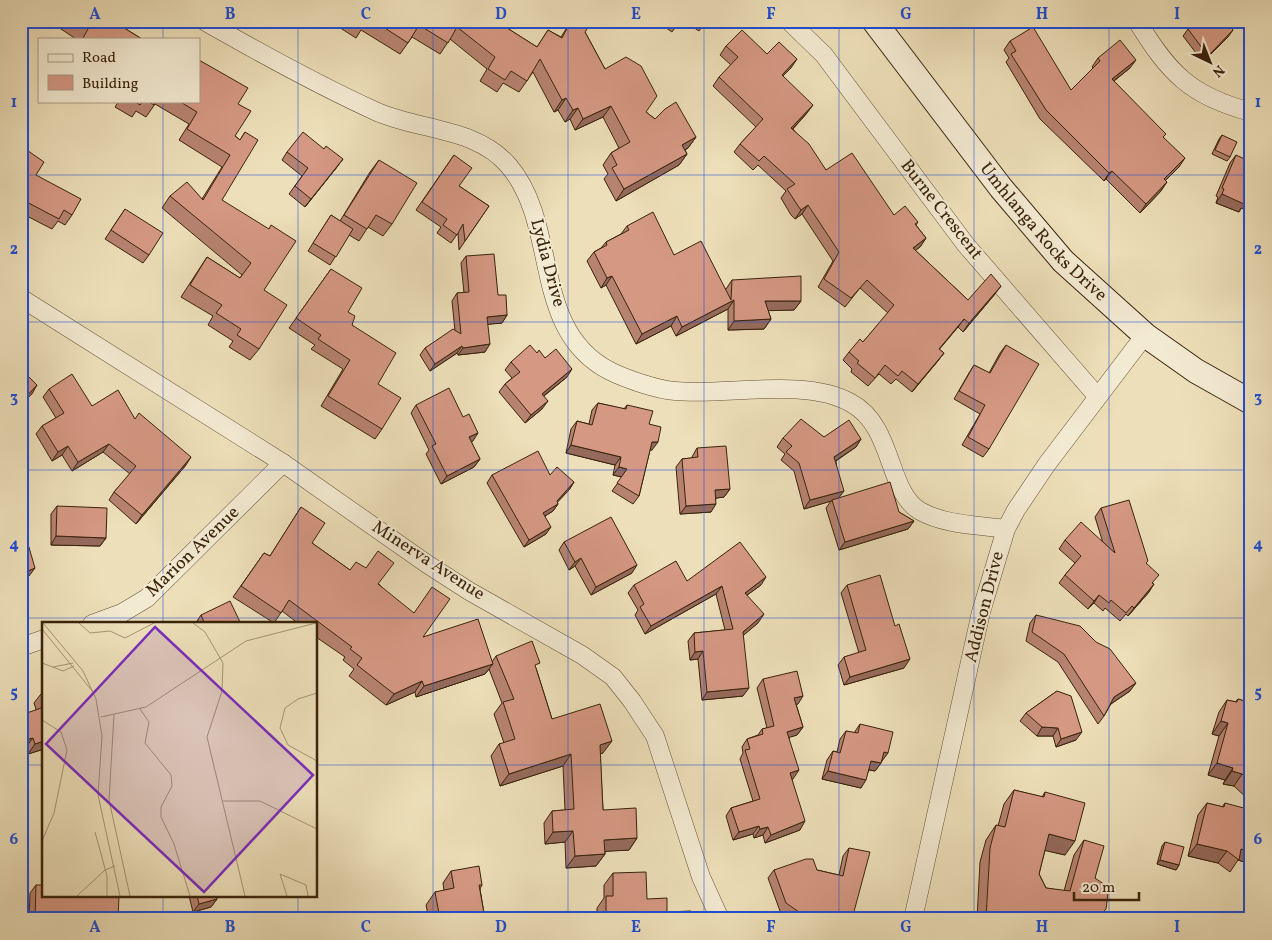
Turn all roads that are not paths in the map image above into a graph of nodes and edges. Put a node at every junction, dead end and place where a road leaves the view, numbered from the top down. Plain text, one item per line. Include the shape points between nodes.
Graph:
1 (204, 21) edge
2 (789, 21) edge
3 (874, 21) edge
4 (1136, 21) edge
5 (1251, 112) edge
6 (21, 298) edge
7 (1145, 335) junction
8 (1097, 396) junction
9 (1251, 402) edge
10 (283, 462) junction
11 (1006, 529) junction
12 (97, 622) edge
13 (42, 641) edge
14 (21, 647) edge
15 (720, 919) edge
16 (913, 919) edge

1 - 11 street, Lydia Drive via 379,113 462,136 489,148 508,165 526,190 552,294 565,325 584,353 610,371 673,391 792,390 830,394 853,403 876,427 899,484 909,502 918,510 932,517
2 - 8 street, Burne Crescent via 824,55 966,245
3 - 7 main road, Umhlanga Rocks Drive via 1034,230 1063,261
4 - 5 street via 1159,57 1183,80 1222,104
6 - 10 street, Minerva Avenue
7 - 8 street, Addison Drive
7 - 9 main road, Umhlanga Rocks Drive via 1196,371
8 - 11 street, Addison Drive
10 - 12 street, Marion Avenue via 147,598 122,613
10 - 15 street, Minerva Avenue via 427,564 582,655 613,677 655,736 701,877
11 - 16 street, Addison Drive via 981,612
13 - 14 street

